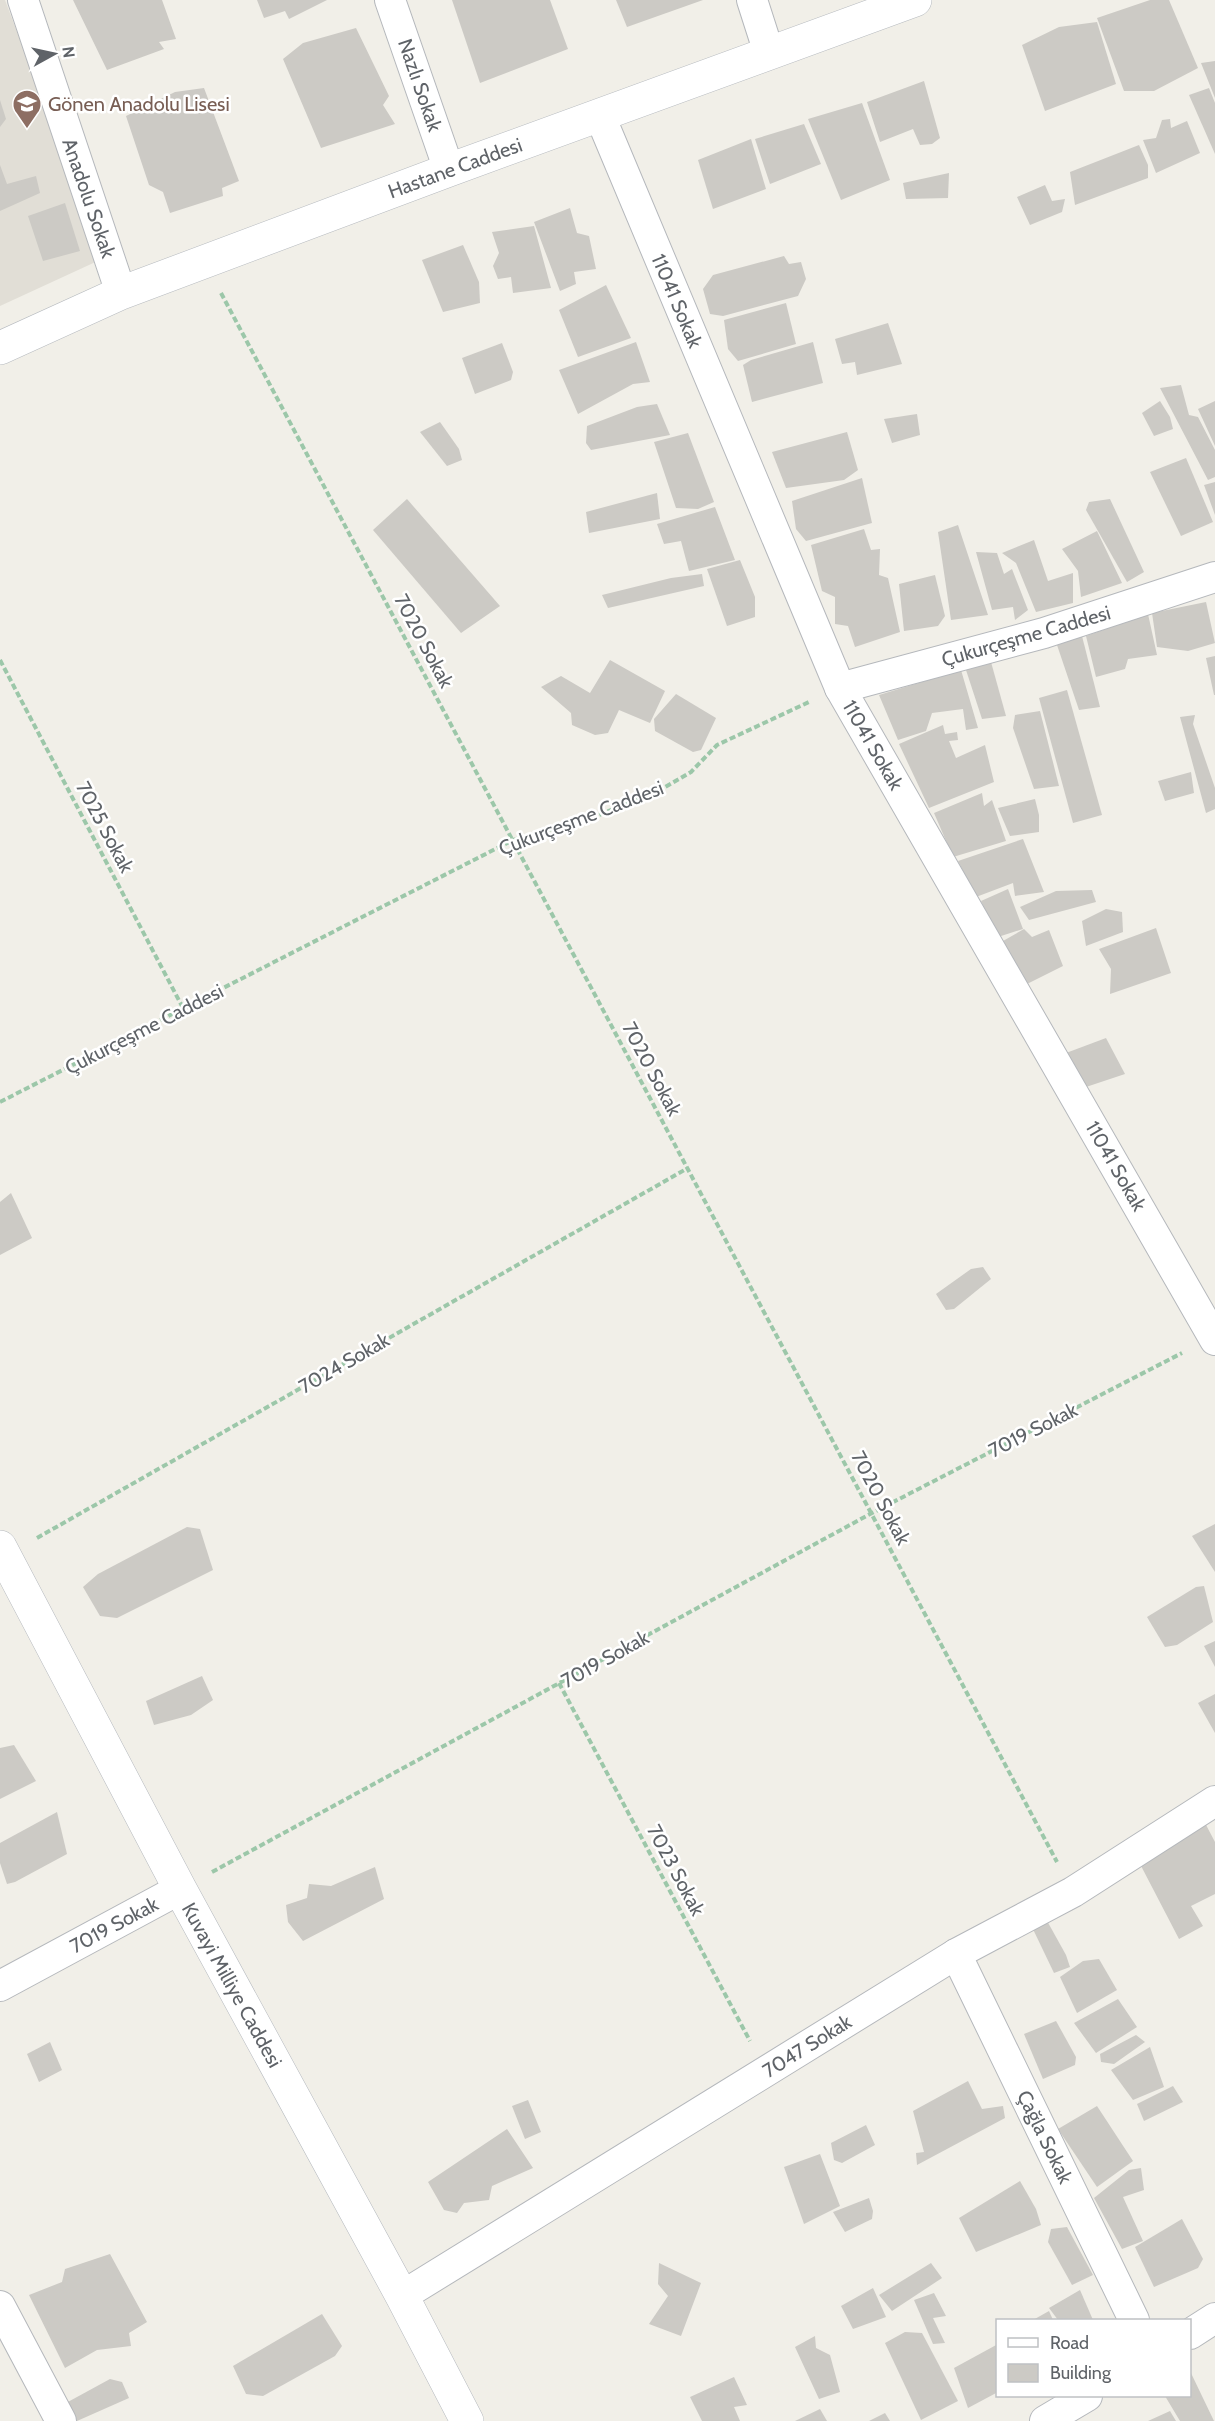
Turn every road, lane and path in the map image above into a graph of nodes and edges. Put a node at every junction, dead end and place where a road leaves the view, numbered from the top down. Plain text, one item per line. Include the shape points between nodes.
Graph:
1 (23, 0) edge
2 (390, 0) edge
3 (752, 0) edge
4 (915, 0) edge
5 (769, 53) junction
6 (600, 116) junction
7 (449, 170) junction
8 (205, 262) junction
9 (121, 293) junction
10 (0, 348) edge
11 (1215, 577) edge
12 (0, 660) edge
13 (840, 688) junction
14 (513, 840) junction
15 (183, 1008) junction
16 (0, 1102) edge
17 (688, 1168) junction
18 (1214, 1339) edge
19 (872, 1514) junction
20 (2, 1554) edge
21 (559, 1683) junction
22 (1215, 1801) edge
23 (180, 1889) junction
24 (1073, 1892) junction
25 (956, 1954) junction
26 (0, 1986) edge
27 (766, 2071) junction
28 (402, 2296) junction
29 (0, 2306) edge
30 (1215, 2318) edge
31 (1134, 2319) edge
32 (1191, 2333) edge
33 (1085, 2397) edge
34 (61, 2421) edge
35 (467, 2421) edge
36 (1045, 2421) edge

1 - 9 street, Anadolu Sokak
2 - 7 street, Nazlı Sokak
3 - 5 street
4 - 5 street, Hastane Caddesi
5 - 6 street, Hastane Caddesi
6 - 7 street, Hastane Caddesi
6 - 13 street, 11041 Sokak
7 - 8 street, Hastane Caddesi
8 - 9 street, Hastane Caddesi
8 - 14 path, 7020 Sokak
9 - 10 street, Hastane Caddesi
11 - 13 street, Çukurçeşme Caddesi via 1044,633
12 - 15 path, 7025 Sokak
13 - 14 path, Çukurçeşme Caddesi via 717,745 690,772 660,790 594,817
13 - 18 street, 11041 Sokak
14 - 15 path, Çukurçeşme Caddesi
14 - 17 path, 7020 Sokak
15 - 16 path, Çukurçeşme Caddesi
17 - 19 path, 7020 Sokak
17 - 20 path, 7024 Sokak
18 - 19 path, 7019 Sokak
19 - 21 path, 7019 Sokak
19 - 24 path, 7020 Sokak
20 - 23 street, Kuvayi Milliye Caddesi
21 - 23 path, 7019 Sokak
21 - 27 path, 7023 Sokak
22 - 24 street, 7047 Sokak
23 - 26 street, 7019 Sokak
23 - 28 street, Kuvayi Milliye Caddesi
24 - 25 street, 7047 Sokak
25 - 27 street, 7047 Sokak
25 - 31 street, Çağla Sokak
27 - 28 street, 7047 Sokak
28 - 35 street, Kuvayi Milliye Caddesi
29 - 34 street
30 - 32 street
33 - 36 street

